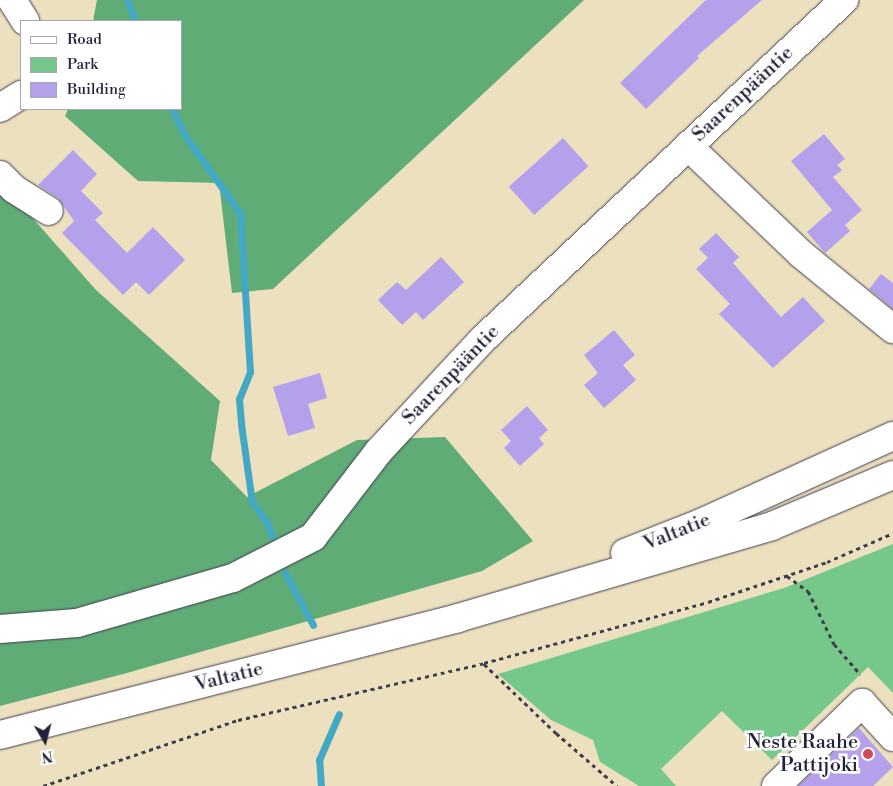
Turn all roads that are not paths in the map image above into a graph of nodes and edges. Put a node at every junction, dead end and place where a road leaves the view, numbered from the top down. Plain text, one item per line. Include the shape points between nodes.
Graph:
1 (12, 0) edge
2 (844, 0) edge
3 (24, 20) edge
4 (20, 96) edge
5 (0, 108) edge
6 (688, 146) junction
7 (0, 175) edge
8 (49, 211) dead end
9 (893, 329) edge
10 (893, 436) edge
11 (893, 475) edge
12 (458, 618) junction
13 (0, 630) edge
14 (0, 735) edge
15 (893, 736) edge
16 (776, 786) edge

1 - 3 main road
2 - 6 main road, Saarenpääntie
4 - 5 main road
6 - 9 main road via 801,254
6 - 13 main road, Saarenpääntie via 444,379 379,451 313,537 223,580 77,623
7 - 8 main road via 14,189
10 - 12 main road, Valtatie via 701,523
11 - 12 main road, Valtatie via 772,526
12 - 14 main road, Valtatie
15 - 16 main road via 862,703

